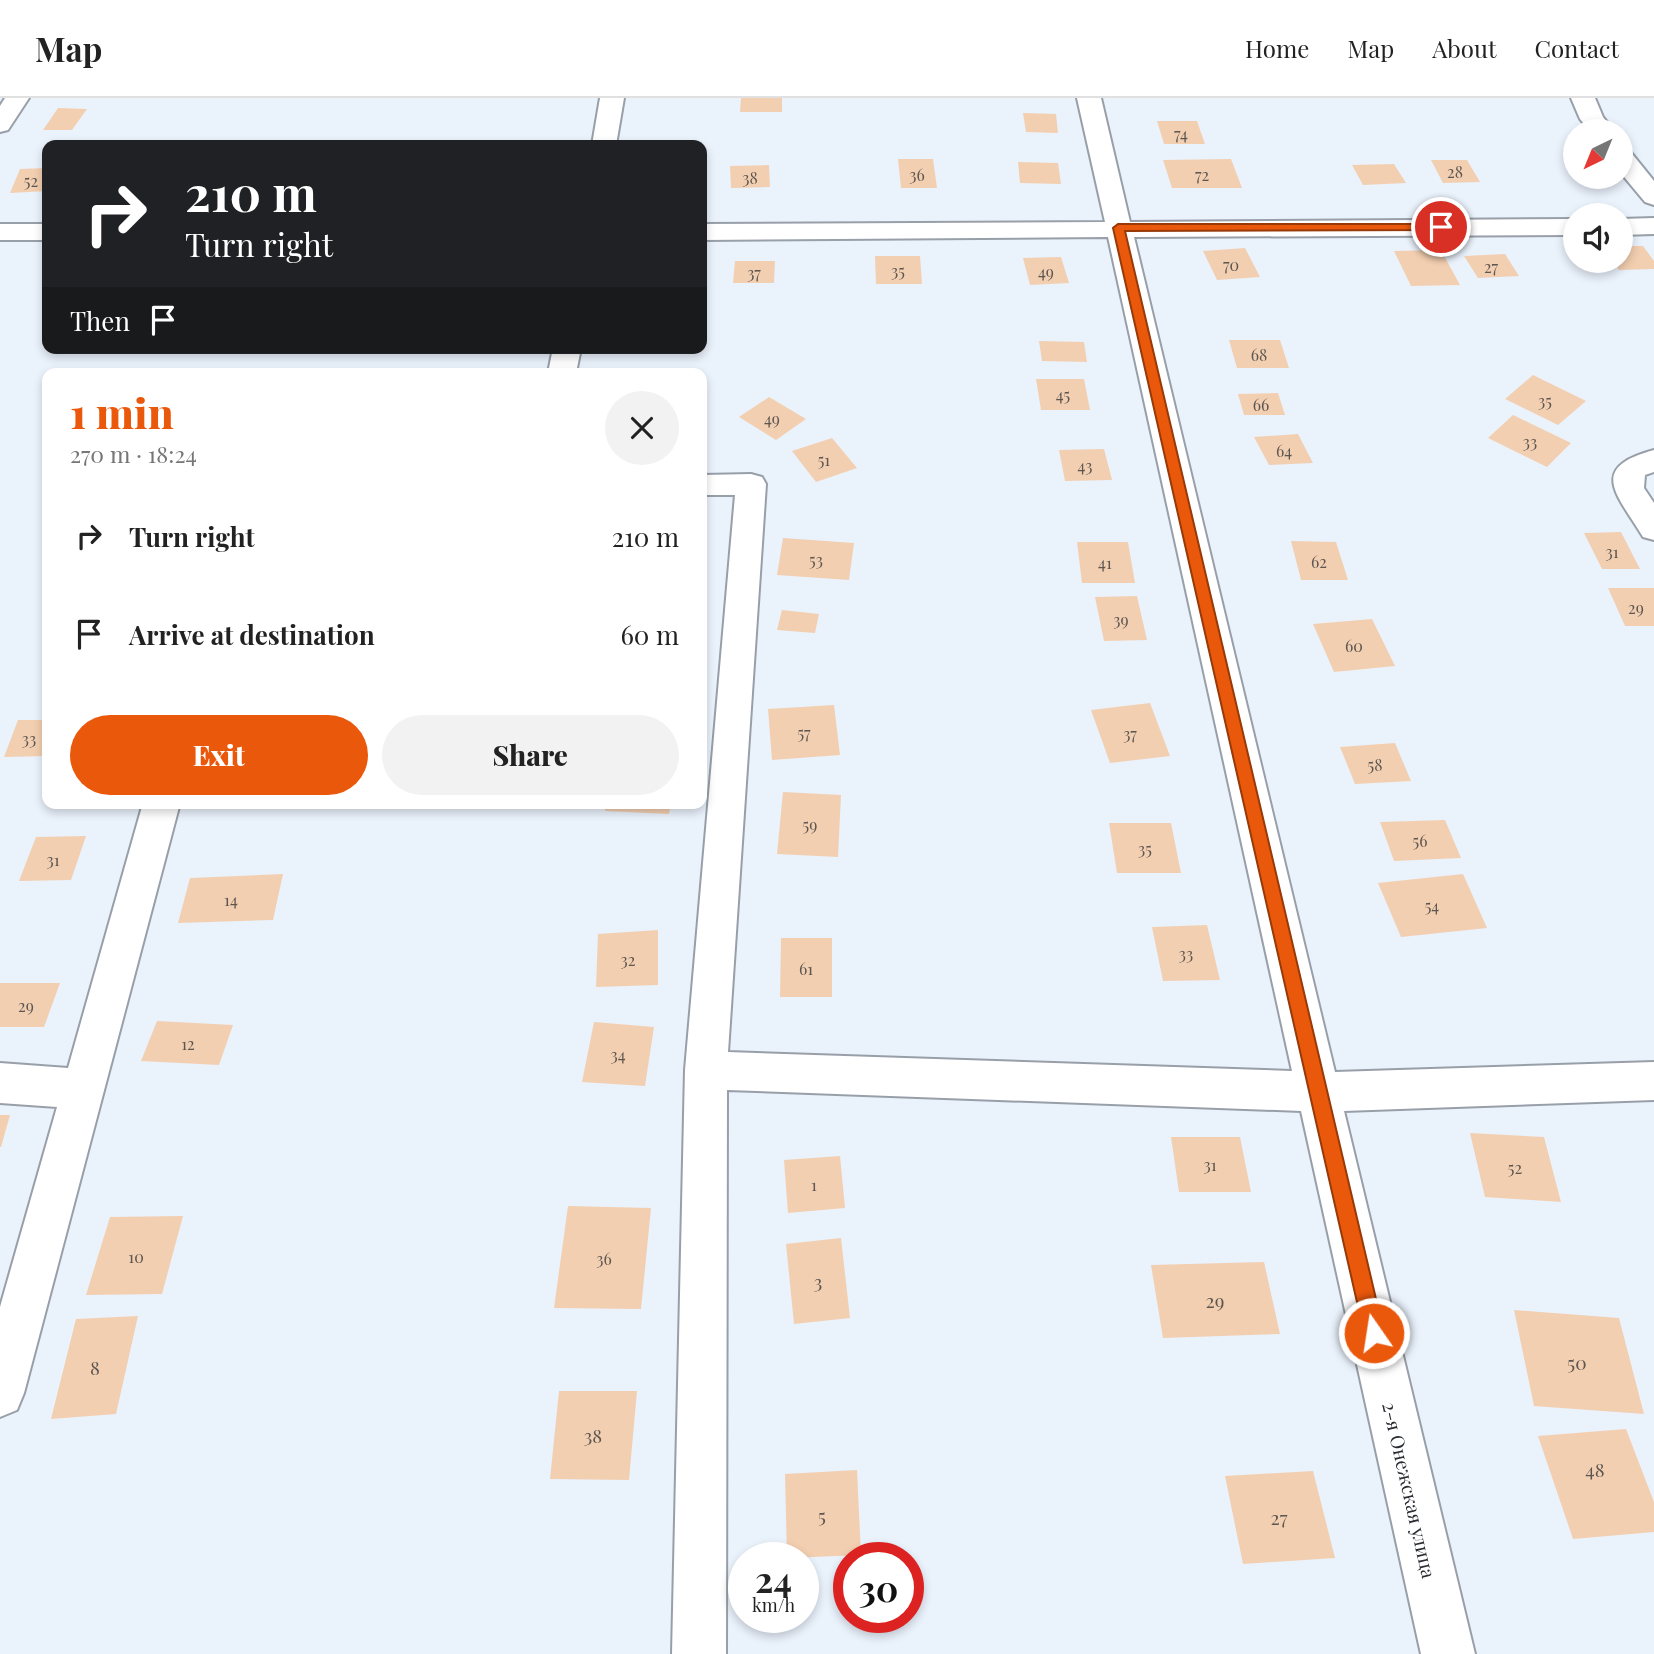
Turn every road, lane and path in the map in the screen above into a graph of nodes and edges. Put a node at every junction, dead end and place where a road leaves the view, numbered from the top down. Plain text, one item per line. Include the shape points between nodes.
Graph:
1 (16, 98) edge
2 (612, 98) edge
3 (1089, 98) edge
4 (1583, 98) edge
5 (1592, 119) edge
6 (0, 125) edge
7 (605, 140) edge
8 (1633, 171) edge
9 (1654, 197) edge
10 (1654, 226) edge
11 (1563, 227) edge
12 (1633, 227) edge
13 (1118, 228) junction
14 (0, 232) edge
15 (42, 232) edge
16 (707, 232) edge
17 (1654, 460) edge
18 (707, 485) edge
19 (1654, 529) edge
20 (160, 809) edge
21 (706, 1070) junction
22 (1654, 1082) edge
23 (0, 1083) edge
24 (82, 1088) junction
25 (1318, 1092) junction
26 (0, 1393) edge
27 (699, 1654) edge
28 (1448, 1654) edge

1 - 6 street
2 - 7 street
3 - 13 street, 2-я Онежская улица
4 - 5 street
8 - 9 street
10 - 12 street
11 - 13 street
13 - 16 street
13 - 25 street, 2-я Онежская улица
14 - 15 street
17 - 19 street via 1630,470 1629,488
18 - 21 street via 751,484
20 - 24 street
21 - 25 street
21 - 27 street
22 - 25 street
23 - 24 street
24 - 26 street
25 - 28 street, 2-я Онежская улица

